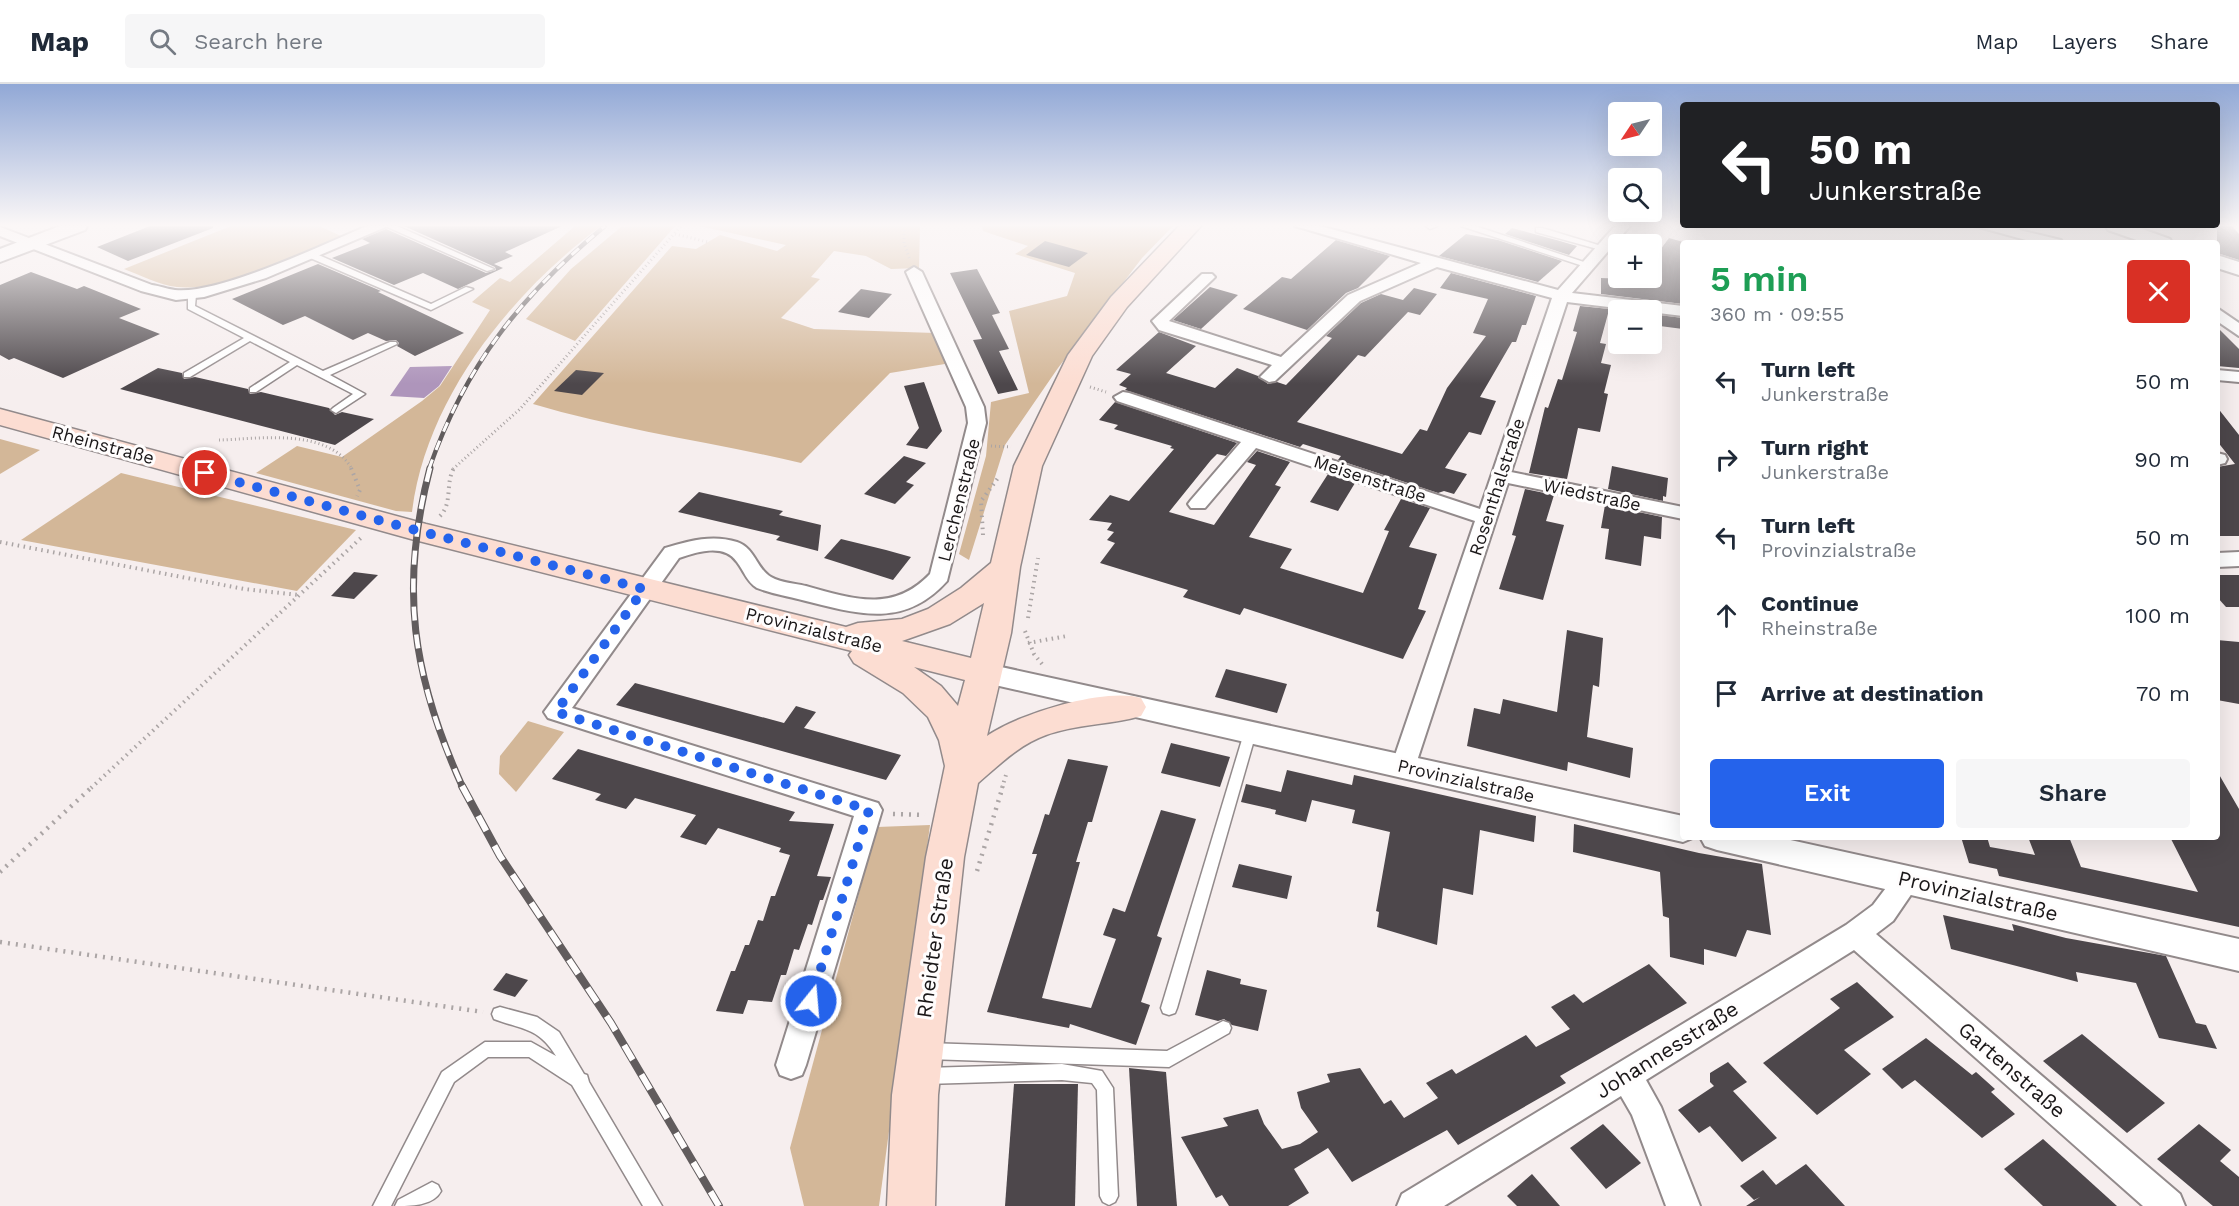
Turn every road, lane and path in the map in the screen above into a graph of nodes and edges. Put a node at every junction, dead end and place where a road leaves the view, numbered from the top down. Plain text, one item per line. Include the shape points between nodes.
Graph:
1 (122, 278) edge
2 (249, 278) edge
3 (364, 278) edge
4 (636, 278) edge
5 (917, 278) edge
6 (1141, 278) edge
7 (1206, 278) edge
8 (1399, 278) edge
9 (1493, 278) edge
10 (1577, 278) edge
11 (469, 289) dead end
12 (192, 295) junction
13 (1561, 296) junction
14 (1680, 311) edge
15 (2220, 315) edge
16 (2239, 331) edge
17 (252, 337) junction
18 (393, 344) dead end
19 (297, 361) junction
20 (1284, 363) junction
21 (187, 375) dead end
22 (323, 375) junction
23 (2220, 375) edge
24 (1269, 377) dead end
25 (2239, 377) edge
26 (1066, 380) junction
27 (253, 390) dead end
28 (1123, 397) joint
29 (336, 410) dead end
30 (0, 417) edge
31 (219, 440) dead end
32 (1253, 440) junction
33 (1500, 476) junction
34 (1198, 504) dead end
35 (348, 512) junction
36 (1680, 512) edge
37 (981, 515) dead end
38 (992, 515) dead end
39 (1487, 518) junction
40 (380, 520) junction
41 (422, 532) junction
42 (0, 542) edge
43 (1038, 558) dead end
44 (2239, 559) edge
45 (2220, 560) edge
46 (1005, 567) junction
47 (644, 589) junction
48 (300, 595) junction
49 (829, 634) junction
50 (1067, 636) dead end
51 (1028, 643) junction
52 (1043, 662) dead end
53 (983, 673) junction
54 (1129, 707) junction
55 (1250, 733) junction
56 (1403, 767) junction
57 (1009, 769) dead end
58 (961, 776) junction
59 (869, 810) junction
60 (930, 815) dead end
61 (1680, 828) edge
62 (1730, 840) edge
63 (0, 872) edge
64 (1908, 880) junction
65 (975, 881) dead end
66 (1856, 934) junction
67 (0, 942) edge
68 (2239, 954) edge
69 (1169, 1008) dead end
70 (500, 1014) joint
71 (1223, 1028) dead end
72 (919, 1063) junction
73 (791, 1065) dead end
74 (1625, 1075) junction
75 (581, 1081) junction
76 (432, 1191) dead end
77 (1109, 1196) dead end
78 (382, 1206) edge
79 (404, 1206) edge
80 (653, 1206) edge
81 (910, 1206) edge
82 (1414, 1206) edge
83 (1683, 1206) edge
84 (2168, 1206) edge

1 - 12 street via 166,293
2 - 12 street
3 - 11 lane via 430,307
4 - 41 path via 520,409 456,465 447,509
5 - 47 street, Lerchenstraße via 975,407 977,423 940,576 933,586 900,606 878,609 850,605 762,581 739,552 712,543 672,553
6 - 26 main road, Rheidter Straße via 1119,302
7 - 20 street via 1160,321 1165,327
8 - 20 street via 1354,298
9 - 13 street
10 - 13 street, Rosenthalstraße
12 - 17 lane via 191,307
13 - 14 street
13 - 33 street, Rosenthalstraße
15 - 16 street
17 - 19 lane
17 - 21 lane
18 - 22 lane
19 - 22 lane
19 - 27 lane
20 - 24 street
22 - 29 lane via 360,394
23 - 25 street
26 - 28 path
26 - 46 main road, Rheidter Straße via 1028,466
28 - 32 street, Meisenstraße
30 - 35 main road, Rheinstraße
31 - 35 path via 303,440 338,452 352,468 360,490
32 - 34 street
32 - 39 street, Meisenstraße
33 - 36 street, Wiedstraße
33 - 39 street, Rosenthalstraße
35 - 40 main road, Rheinstraße
37 - 38 path
39 - 56 street, Rosenthalstraße
40 - 41 main road, Provinzialstraße
40 - 48 path
41 - 47 main road, Provinzialstraße
42 - 48 path via 244,589
43 - 51 path via 1025,633
44 - 45 street
46 - 49 main road via 972,598 938,619 873,634
46 - 53 main road, Rheidter Straße via 995,633
47 - 49 main road, Provinzialstraße
47 - 59 street, Lerchenstraße via 556,712
48 - 63 path
49 - 53 main road, Provinzialstraße
49 - 58 main road via 934,698 958,738
50 - 51 path
51 - 52 path
53 - 54 street, Provinzialstraße
53 - 58 main road, Rheidter Straße
54 - 55 street, Provinzialstraße
54 - 58 main road via 1035,725
55 - 56 street, Provinzialstraße
55 - 69 lane
56 - 61 street, Provinzialstraße
57 - 65 path via 980,854
58 - 72 main road, Rheidter Straße via 945,857
59 - 60 path
59 - 73 street
62 - 64 street, Provinzialstraße
64 - 66 street, Johannesstraße via 1882,913
64 - 68 street, Provinzialstraße
66 - 74 street, Johannesstraße
66 - 84 street, Gartenstraße
67 - 70 path
70 - 75 lane via 531,1022 553,1037
71 - 72 lane via 1169,1059
72 - 77 lane via 1096,1076 1105,1088
72 - 81 main road, Rheidter Straße
74 - 82 street, Johannesstraße
74 - 83 street via 1645,1107
75 - 78 lane via 531,1050 485,1049 448,1077
75 - 80 lane
76 - 79 lane

